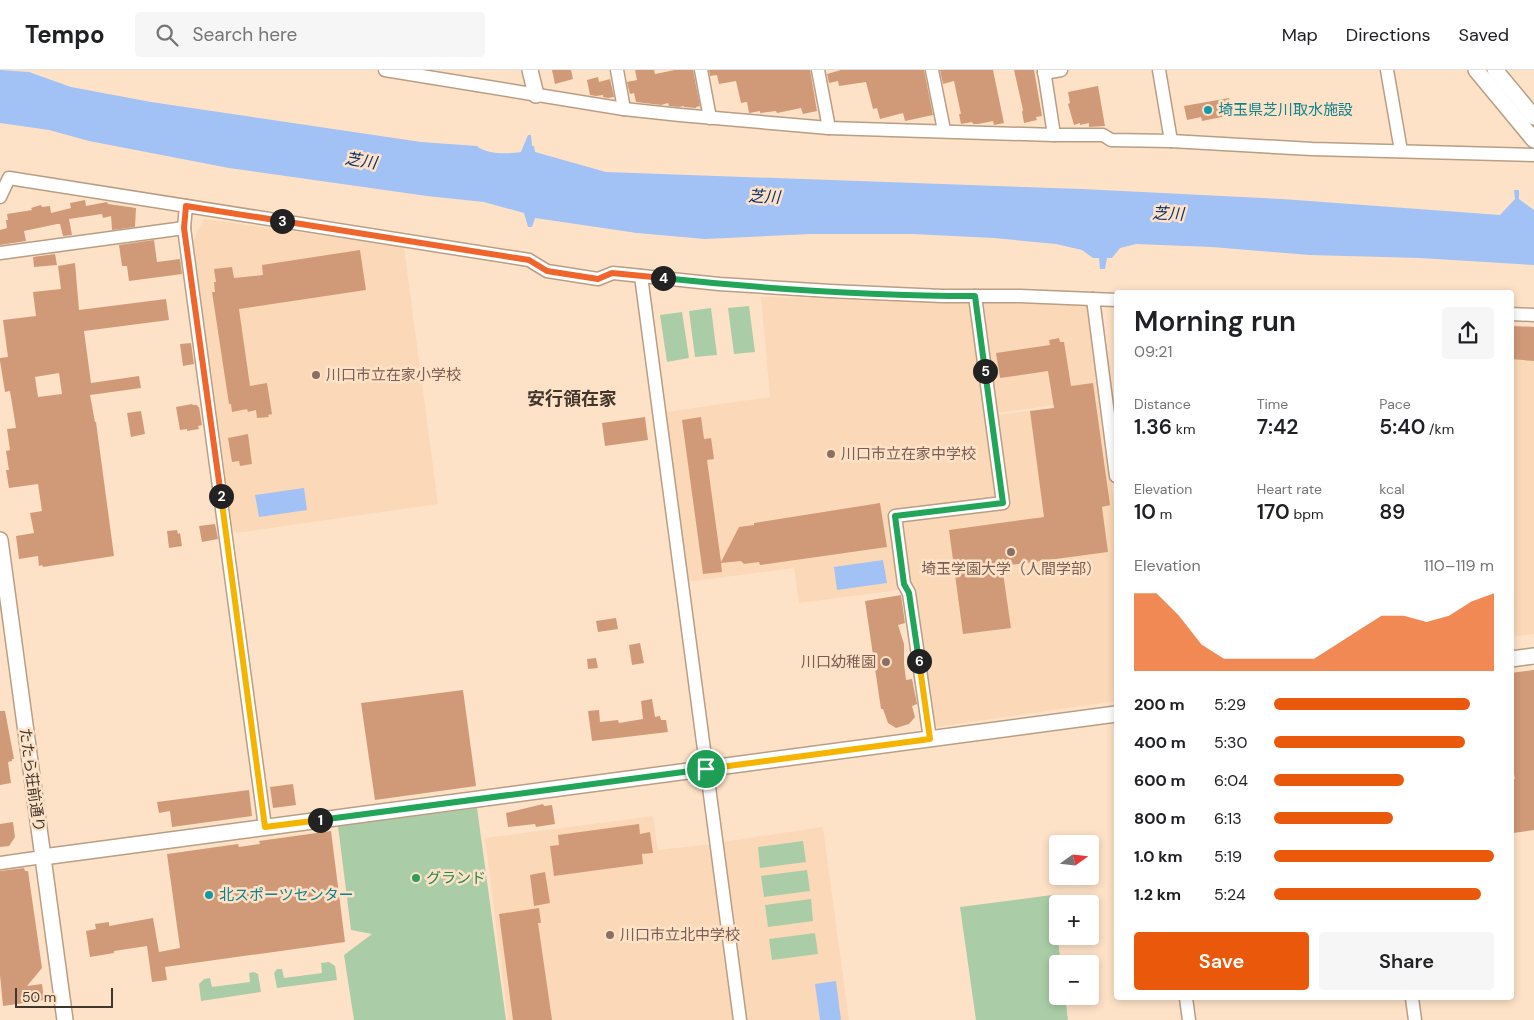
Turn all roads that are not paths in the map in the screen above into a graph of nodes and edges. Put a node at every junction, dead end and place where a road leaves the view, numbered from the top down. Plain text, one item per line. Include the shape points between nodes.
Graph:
1 (385, 70) edge
2 (530, 70) edge
3 (617, 70) edge
4 (702, 70) edge
5 (818, 70) edge
6 (932, 70) edge
7 (1061, 70) edge
8 (1159, 70) edge
9 (1387, 70) edge
10 (1476, 70) edge
11 (1495, 70) edge
12 (1044, 72) edge
13 (425, 74) edge
14 (536, 95) junction
15 (624, 109) junction
16 (1534, 117) edge
17 (710, 118) junction
18 (829, 128) junction
19 (944, 130) junction
20 (1054, 135) junction
21 (1534, 140) edge
22 (1171, 141) junction
23 (1400, 151) junction
24 (1534, 155) edge
25 (0, 197) edge
26 (186, 206) junction
27 (184, 228) junction
28 (0, 253) edge
29 (641, 276) junction
30 (975, 296) junction
31 (1092, 299) junction
32 (1114, 300) edge
33 (1514, 314) edge
34 (1534, 315) edge
35 (1114, 461) edge
36 (0, 540) edge
37 (1534, 656) edge
38 (1514, 659) edge
39 (1114, 714) edge
40 (930, 739) junction
41 (706, 769) junction
42 (265, 827) junction
43 (43, 857) junction
44 (0, 862) edge
45 (1186, 1000) edge
46 (1412, 1000) edge
47 (65, 1020) edge
48 (740, 1020) edge
49 (1189, 1020) edge
50 (1415, 1020) edge

1 - 13 street
2 - 14 street
3 - 15 street
4 - 17 street
5 - 18 street
6 - 19 street
7 - 12 street
8 - 22 street
9 - 23 street
10 - 21 street
11 - 16 street
12 - 20 street
13 - 14 street
14 - 15 street
15 - 17 street
17 - 18 street
18 - 19 street
19 - 20 street
20 - 22 street via 1103,135 1111,140
22 - 23 street
23 - 24 street
25 - 26 street via 9,178
26 - 27 street
26 - 29 street via 529,260 547,271 598,279 612,273
27 - 28 street
27 - 42 street
29 - 30 street via 849,292
29 - 41 street
30 - 31 street
30 - 40 street via 1003,503 895,516
31 - 32 street
31 - 35 street
33 - 34 street
36 - 43 street, たたら荘前通り
37 - 38 street
39 - 40 street
40 - 41 street
41 - 42 street
41 - 48 street
42 - 43 street
43 - 44 street
43 - 47 street, たたら荘前通り
45 - 49 street
46 - 50 street

